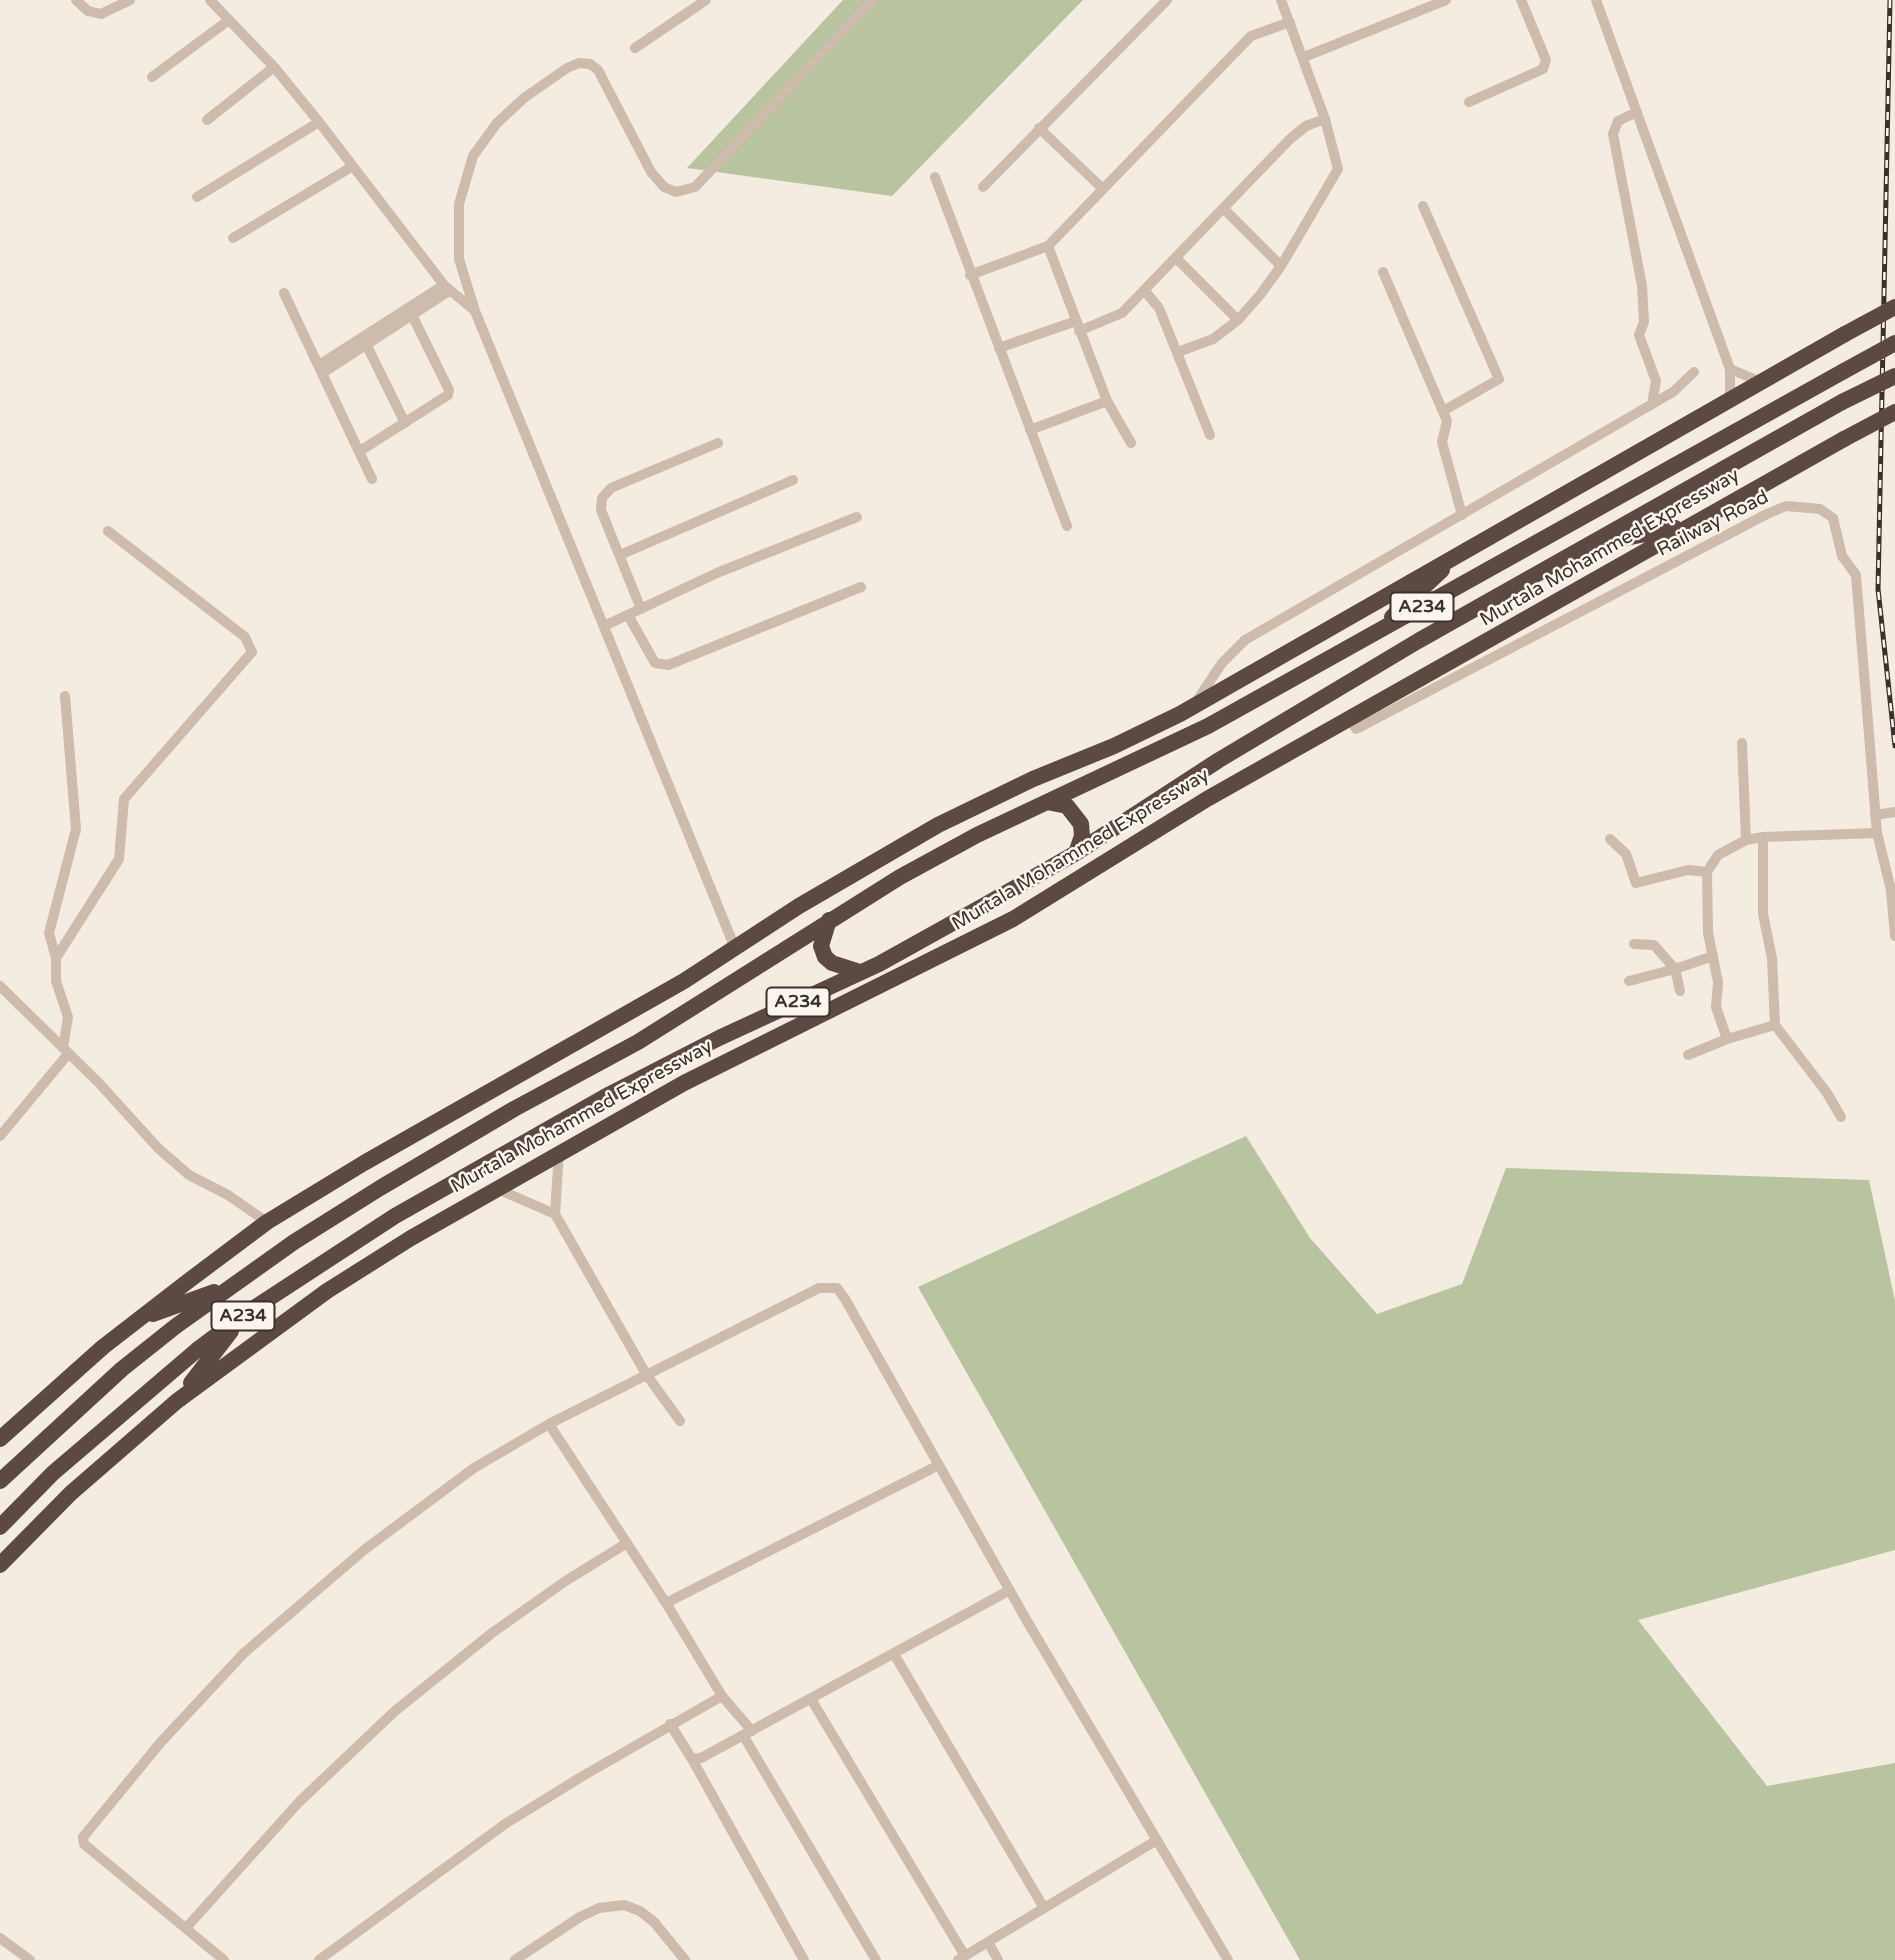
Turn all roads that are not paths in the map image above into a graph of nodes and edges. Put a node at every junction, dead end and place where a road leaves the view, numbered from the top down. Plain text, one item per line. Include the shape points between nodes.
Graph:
1 (76, 0) edge
2 (130, 0) edge
3 (210, 0) edge
4 (706, 0) edge
5 (872, 0) edge
6 (1167, 0) edge
7 (1281, 0) edge
8 (1446, 0) edge
9 (1521, 0) edge
10 (1596, 0) edge
11 (229, 20) junction
12 (1290, 22) junction
13 (635, 48) dead end
14 (1304, 57) junction
15 (274, 67) junction
16 (152, 77) dead end
17 (1469, 102) dead end
18 (1637, 112) junction
19 (1325, 119) junction
20 (207, 120) dead end
21 (319, 122) junction
22 (1040, 128) junction
23 (353, 166) junction
24 (935, 177) dead end
25 (984, 187) dead end
26 (1103, 189) junction
27 (197, 197) dead end
28 (1423, 206) dead end
29 (1224, 209) junction
30 (233, 238) dead end
31 (1048, 246) junction
32 (1176, 258) junction
33 (1282, 266) junction
34 (1383, 272) dead end
35 (971, 275) junction
36 (447, 288) junction
37 (1144, 290) junction
38 (284, 293) dead end
39 (1895, 307) edge
40 (475, 311) junction
41 (412, 314) junction
42 (1238, 320) junction
43 (1078, 326) junction
44 (1895, 343) edge
45 (366, 344) junction
46 (999, 348) junction
47 (1178, 352) junction
48 (322, 368) junction
49 (1730, 369) junction
50 (1694, 372) dead end
51 (1895, 376) edge
52 (1761, 382) junction
53 (1730, 400) junction
54 (1107, 401) junction
55 (1652, 404) junction
56 (1443, 411) junction
57 (1895, 412) edge
58 (405, 423) junction
59 (1030, 430) junction
60 (1210, 435) dead end
61 (718, 443) dead end
62 (1131, 443) dead end
63 (360, 451) junction
64 (372, 479) dead end
65 (793, 480) dead end
66 (1462, 515) junction
67 (857, 517) dead end
68 (1692, 524) junction
69 (1067, 526) dead end
70 (108, 531) dead end
71 (1585, 546) junction
72 (1459, 554) junction
73 (620, 555) junction
74 (861, 587) dead end
75 (641, 609) junction
76 (628, 615) junction
77 (604, 626) junction
78 (1375, 634) junction
79 (65, 696) dead end
80 (1193, 706) junction
81 (1350, 719) junction
82 (1742, 743) dead end
83 (1170, 745) junction
84 (1047, 802) junction
85 (1895, 812) edge
86 (1875, 814) junction
87 (1877, 833) junction
88 (1763, 837) junction
89 (1610, 839) dead end
90 (1746, 840) junction
91 (1076, 853) junction
92 (1707, 872) junction
93 (829, 920) junction
94 (1895, 936) edge
95 (1634, 944) dead end
96 (735, 948) junction
97 (1713, 956) junction
98 (56, 958) junction
99 (1675, 970) junction
100 (860, 972) junction
101 (1629, 981) dead end
102 (0, 986) edge
103 (1680, 990) dead end
104 (1775, 1025) junction
105 (1727, 1039) junction
106 (65, 1051) junction
107 (1688, 1055) dead end
108 (1841, 1117) dead end
109 (0, 1136) edge
110 (559, 1153) junction
111 (495, 1188) junction
112 (555, 1214) junction
113 (267, 1222) junction
114 (229, 1286) junction
115 (245, 1314) junction
116 (138, 1320) junction
117 (646, 1374) junction
118 (177, 1401) junction
119 (680, 1422) dead end
120 (549, 1424) junction
121 (0, 1439) edge
122 (939, 1465) junction
123 (0, 1481) edge
124 (0, 1527) edge
125 (628, 1543) junction
126 (0, 1565) edge
127 (1010, 1590) junction
128 (666, 1603) junction
129 (894, 1654) junction
130 (722, 1696) junction
131 (811, 1699) junction
132 (670, 1724) junction
133 (747, 1733) junction
134 (692, 1759) junction
135 (1157, 1840) junction
136 (1044, 1908) junction
137 (186, 1928) junction
138 (0, 1938) edge
139 (988, 1942) junction
140 (961, 1958) edge
141 (1225, 1959) edge
142 (30, 1960) edge
143 (224, 1960) edge
144 (319, 1960) edge
145 (514, 1960) edge
146 (685, 1960) edge
147 (804, 1960) edge
148 (876, 1960) edge
149 (998, 1960) edge

1 - 2 street via 88,11 101,14
3 - 11 street
4 - 13 street
5 - 40 street via 695,187 676,192 650,172 598,70 590,64 566,68 524,98 497,123 473,156 459,204 459,259
6 - 22 street
7 - 12 street
8 - 14 street
9 - 17 street via 1546,60 1544,69
10 - 18 street
11 - 15 street
11 - 16 street
12 - 14 street
12 - 26 street via 1251,36
14 - 19 street
15 - 20 street
15 - 21 street
18 - 49 street
18 - 55 street via 1618,121 1613,134 1642,286 1644,322 1639,335 1656,381
19 - 29 street via 1290,139
19 - 33 street via 1338,169
21 - 23 street
21 - 27 street
22 - 25 street
22 - 26 street
23 - 30 street
23 - 36 street
24 - 35 street
26 - 31 street
28 - 56 street via 1499,379
29 - 32 street
29 - 33 street
31 - 35 street
31 - 43 street
32 - 37 street
32 - 42 street
33 - 42 street
34 - 56 street
35 - 46 street
36 - 40 street
36 - 41 street
36 - 48 street
37 - 43 street via 1114,319
37 - 47 street via 1159,308
38 - 48 street
39 - 52 highway, bridge
40 - 77 street
41 - 45 street
41 - 58 street via 449,390 444,400
42 - 47 street via 1213,339
43 - 46 street
43 - 54 street
44 - 78 highway, Murtala Mohammed Expressway / A234, bridge
45 - 48 street
45 - 58 street
46 - 59 street
47 - 60 street
48 - 63 street
49 - 52 street
49 - 53 street
50 - 55 street
51 - 71 highway, Murtala Mohammed Expressway / A234, bridge
52 - 53 highway
53 - 72 highway
54 - 59 street
54 - 62 street
55 - 66 street
56 - 66 street via 1447,421 1442,442
57 - 68 highway, Murtala Mohammed Expressway, bridge
58 - 63 street
59 - 69 street
61 - 73 street via 611,488 602,498 601,510
63 - 64 street
65 - 73 street
66 - 80 street via 1245,640 1222,663
67 - 75 street
68 - 71 highway
68 - 81 highway, Murtala Mohammed Expressway
70 - 98 street via 246,637 252,653 124,799 119,859
71 - 91 highway, Murtala Mohammed Expressway / A234 via 1219,760
72 - 78 highway
72 - 80 highway
73 - 75 street
74 - 76 street via 668,665 655,663
75 - 76 street
76 - 77 street
77 - 96 street
78 - 83 highway, Murtala Mohammed Expressway / A234
79 - 98 street via 76,829 49,933
80 - 83 highway
80 - 96 highway via 1114,747 1033,779 938,825
81 - 86 street, Railway Road via 1356,729 1767,514 1786,506 1807,506 1833,518 1842,556 1856,576
81 - 110 highway, Murtala Mohammed Expressway via 1207,799 1005,923 753,1047
82 - 90 street
83 - 84 highway, Murtala Mohammed Expressway / A234
84 - 91 highway via 1067,807 1081,824
84 - 93 highway, Murtala Mohammed Expressway / A234 via 977,835
85 - 86 street
86 - 87 street, Railway Road
87 - 88 street
87 - 94 street, Railway Road via 1891,890
88 - 90 street
88 - 104 street via 1763,914 1772,958
89 - 92 street via 1626,854 1636,883 1688,870
90 - 92 street via 1718,855
91 - 100 highway, Murtala Mohammed Expressway / A234
92 - 97 street
93 - 100 highway via 821,946 825,957
93 - 114 highway, Murtala Mohammed Expressway / A234 via 638,1042 380,1188
95 - 99 street via 1654,945
96 - 113 highway
97 - 99 street
97 - 105 street via 1716,1007
98 - 106 street via 56,981 68,1017
99 - 101 street
99 - 103 street
100 - 115 highway, Murtala Mohammed Expressway / A234 via 719,1038 568,1117 395,1216
102 - 106 street
104 - 105 street
104 - 108 street
105 - 107 street
106 - 109 street
106 - 113 street via 158,1149 189,1175
110 - 111 highway, Murtala Mohammed Expressway
110 - 112 street
111 - 112 street
111 - 118 highway, Murtala Mohammed Expressway via 327,1291
112 - 117 street
113 - 116 highway
114 - 116 highway
114 - 123 highway, Murtala Mohammed Expressway / A234 via 122,1369
115 - 118 highway
115 - 124 highway, Murtala Mohammed Expressway / A234 via 142,1394
116 - 121 highway
117 - 119 street
117 - 120 street
117 - 122 street via 819,1288 837,1287
118 - 126 highway, Murtala Mohammed Expressway via 71,1493
120 - 125 street
120 - 137 street via 474,1468 374,1542 244,1653 161,1742 83,1837 84,1844
122 - 127 street
122 - 128 street
125 - 128 street
125 - 137 street via 492,1633 395,1711 299,1802
127 - 129 street
127 - 135 street
128 - 130 street
129 - 131 street
129 - 136 street
130 - 132 street
130 - 133 street
131 - 133 street
131 - 140 street
132 - 134 street
132 - 144 street via 505,1824
133 - 134 street
133 - 148 street
134 - 147 street
135 - 136 street
135 - 141 street
136 - 139 street
137 - 143 street
138 - 142 street
139 - 140 street
139 - 149 street
145 - 146 street via 580,1917 624,1905 654,1922

